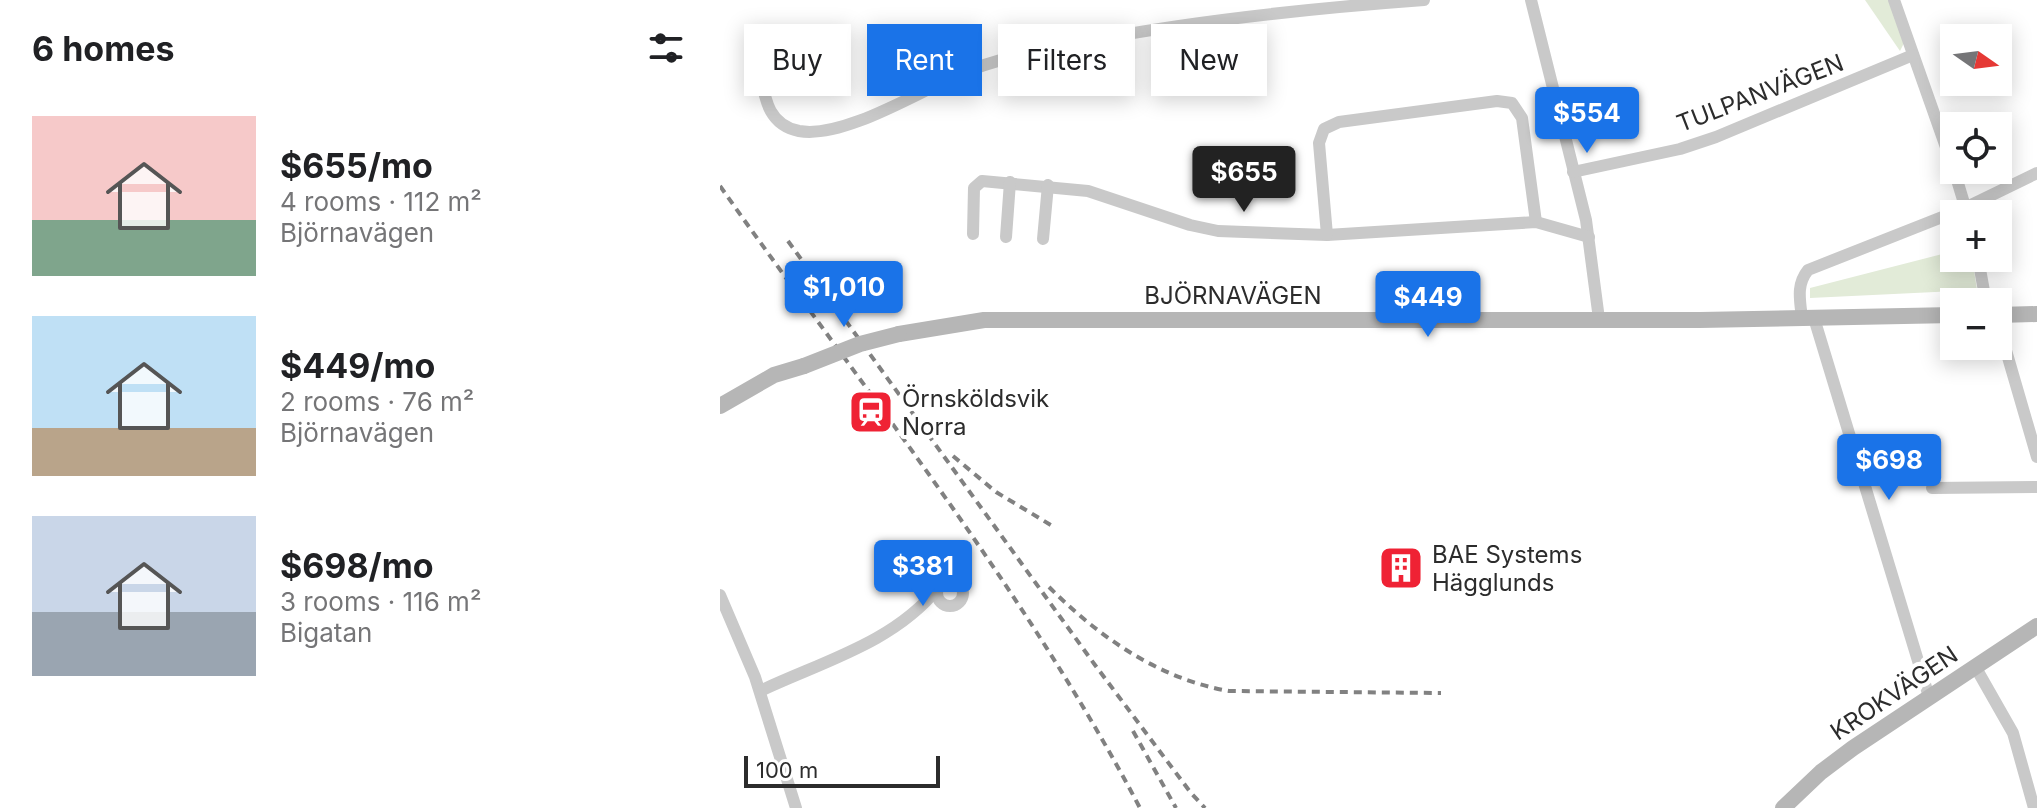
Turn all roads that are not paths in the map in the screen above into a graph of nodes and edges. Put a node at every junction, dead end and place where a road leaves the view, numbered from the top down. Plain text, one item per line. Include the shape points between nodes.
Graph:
1 (1424, 0) edge
2 (1531, 0) edge
3 (1894, 0) edge
4 (1913, 55) junction
5 (764, 96) edge
6 (1940, 131) edge
7 (1573, 172) junction
8 (2037, 173) edge
9 (1010, 182) junction
10 (1048, 185) junction
11 (1987, 200) edge
12 (1940, 221) edge
13 (1536, 222) junction
14 (973, 234) dead end
15 (1327, 235) junction
16 (1006, 237) dead end
17 (1589, 237) junction
18 (1043, 239) dead end
19 (2037, 314) edge
20 (1940, 315) edge
21 (2012, 315) edge
22 (1808, 318) junction
23 (1599, 319) junction
24 (2009, 360) edge
25 (720, 406) edge
26 (2037, 457) edge
27 (2037, 487) edge
28 (1932, 488) dead end
29 (720, 595) edge
30 (935, 596) dead end
31 (2037, 626) edge
32 (1976, 668) junction
33 (760, 691) junction
34 (1929, 697) junction
35 (796, 808) edge
36 (1783, 808) edge
37 (2034, 808) edge

1 - 5 street via 1215,19 1062,46 960,74 887,109 814,132 790,128 774,116
2 - 7 street
3 - 4 street
4 - 6 street
4 - 7 street, TULPANVÄGEN via 1716,137
7 - 17 street
8 - 11 street
9 - 10 street
9 - 14 street via 982,181 974,188
9 - 16 street
10 - 15 street via 1095,192 1204,229
10 - 18 street
12 - 22 street via 1808,270 1799,291
13 - 15 street
13 - 15 street via 1522,118 1512,103 1497,101 1339,122 1324,129 1319,143
13 - 17 street
17 - 23 street
19 - 21 main road
20 - 22 main road, BJÖRNAVÄGEN
22 - 23 main road, BJÖRNAVÄGEN
22 - 34 street
23 - 25 main road, BJÖRNAVÄGEN, bridge via 984,320 860,344 774,375
24 - 26 street
27 - 28 street
29 - 33 street
30 - 33 street via 863,646
31 - 32 main road, KROKVÄGEN
32 - 34 main road, KROKVÄGEN
32 - 37 street via 2013,733
33 - 35 street
34 - 36 main road, KROKVÄGEN via 1821,772

